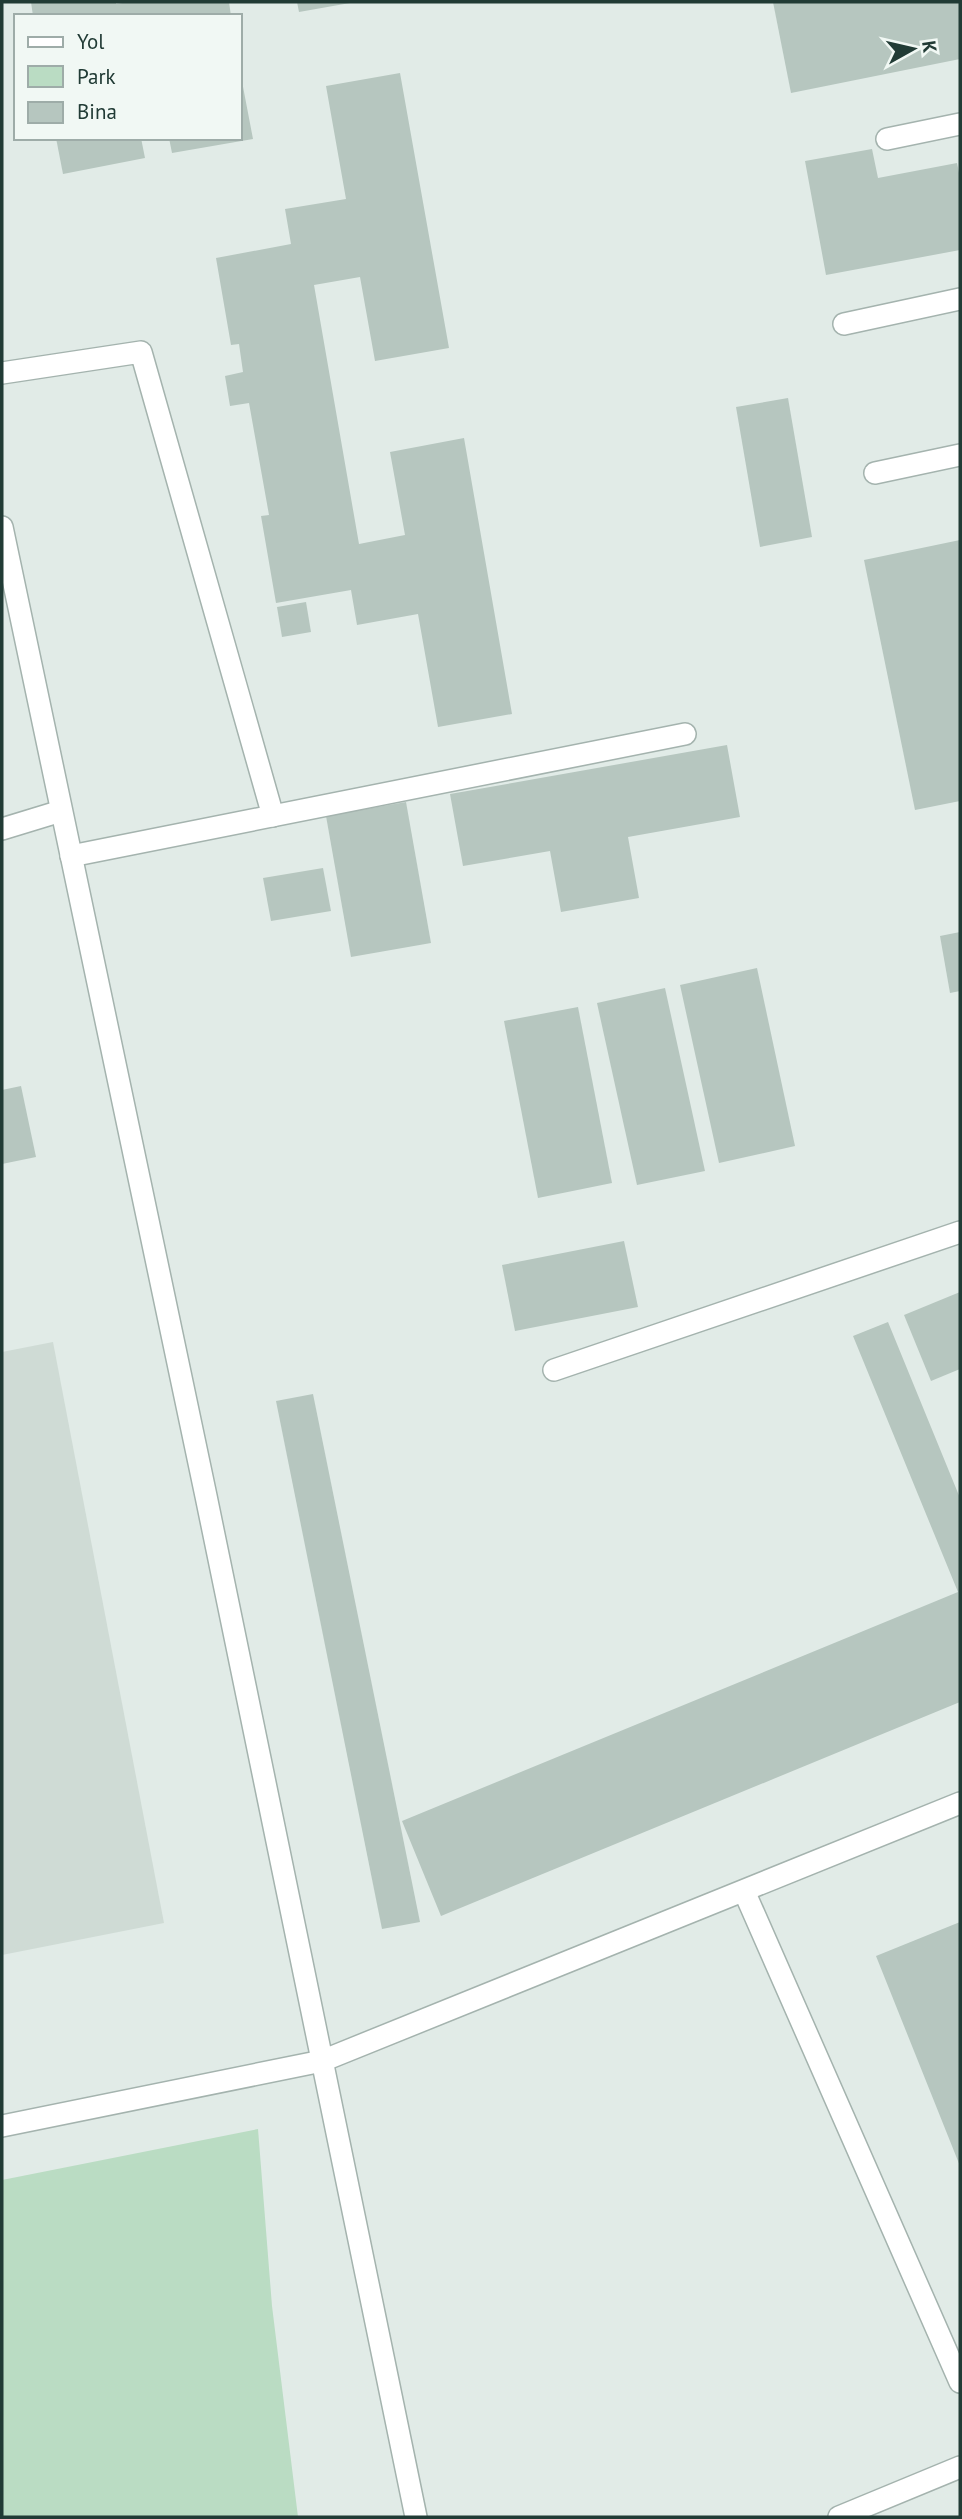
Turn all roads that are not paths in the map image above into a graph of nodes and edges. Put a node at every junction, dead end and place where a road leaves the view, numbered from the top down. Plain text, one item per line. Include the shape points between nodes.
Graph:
1 (960, 124) edge
2 (887, 139) dead end
3 (960, 299) edge
4 (844, 324) dead end
5 (2, 373) edge
6 (960, 456) edge
7 (875, 473) dead end
8 (2, 527) edge
9 (685, 734) dead end
10 (61, 811) junction
11 (273, 816) junction
12 (2, 829) edge
13 (71, 856) junction
14 (960, 1232) edge
15 (554, 1370) dead end
16 (960, 1803) edge
17 (744, 1891) junction
18 (322, 2061) junction
19 (2, 2126) edge
20 (960, 2382) edge
21 (960, 2467) edge
22 (844, 2516) edge
23 (416, 2517) edge

1 - 2 street
3 - 4 street
5 - 11 street via 141,352
6 - 7 street
8 - 10 street
9 - 11 street
10 - 12 street
10 - 13 street
11 - 13 street
13 - 18 street
14 - 15 street
16 - 17 street
17 - 18 street
17 - 20 street
18 - 19 street
18 - 23 street
21 - 22 street

